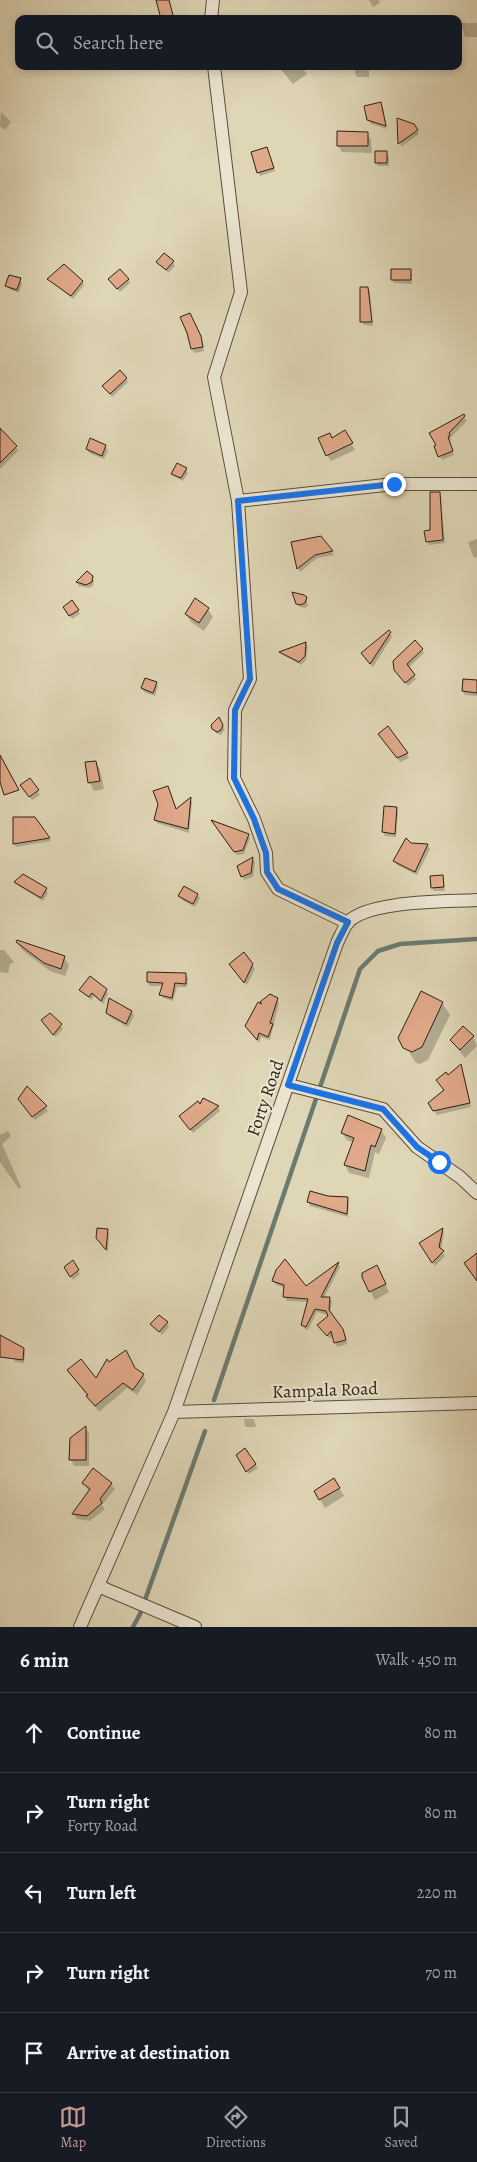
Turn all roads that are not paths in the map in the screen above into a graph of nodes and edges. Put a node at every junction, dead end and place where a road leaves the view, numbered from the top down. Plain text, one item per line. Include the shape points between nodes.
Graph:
1 (213, 0) edge
2 (211, 15) edge
3 (214, 70) edge
4 (477, 484) edge
5 (238, 501) junction
6 (477, 900) edge
7 (348, 922) junction
8 (288, 1085) junction
9 (477, 1193) edge
10 (477, 1403) edge
11 (174, 1412) junction
12 (98, 1586) junction
13 (80, 1627) edge
14 (195, 1627) edge

1 - 2 street
3 - 5 street via 241,292 214,377
4 - 5 street via 394,484
5 - 7 street via 250,679 235,710 234,778 266,853 267,872 278,889
6 - 7 street via 380,907
7 - 8 street, Forty Road via 337,943
8 - 9 street via 383,1109 417,1147 460,1176
8 - 11 street, Forty Road
10 - 11 street, Kampala Road
11 - 12 street, Forty Road
12 - 13 street, Forty Road
12 - 14 street

